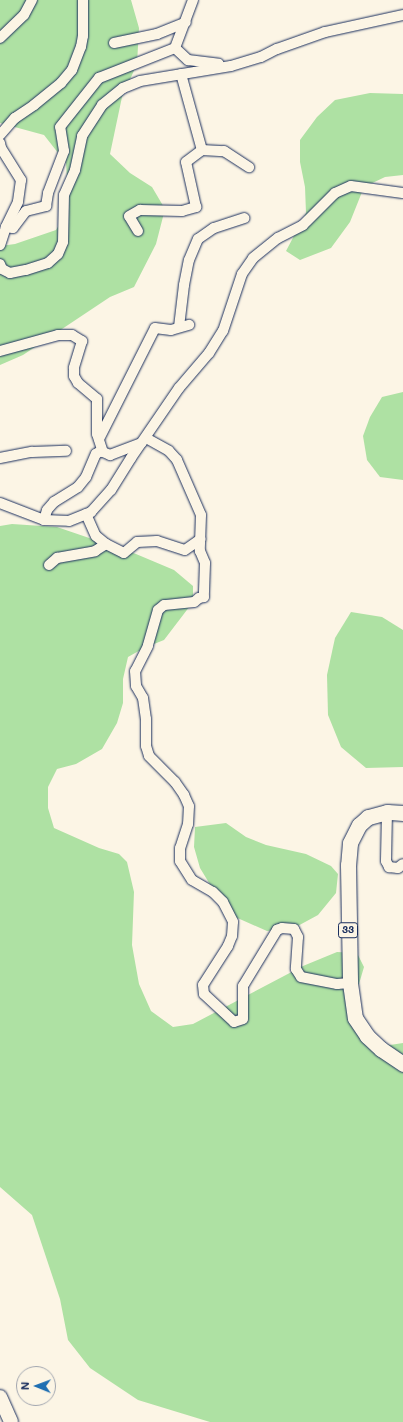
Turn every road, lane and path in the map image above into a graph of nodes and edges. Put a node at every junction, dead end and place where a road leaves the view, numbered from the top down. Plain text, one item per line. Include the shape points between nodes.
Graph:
1 (32, 0) edge
2 (82, 0) edge
3 (193, 0) edge
4 (403, 14) edge
5 (186, 22) junction
6 (0, 38) edge
7 (114, 43) dead end
8 (175, 48) junction
9 (231, 66) junction
10 (181, 74) junction
11 (0, 135) edge
12 (0, 142) edge
13 (202, 150) junction
14 (249, 167) dead end
15 (403, 193) edge
16 (244, 218) dead end
17 (6, 227) junction
18 (138, 231) dead end
19 (0, 245) edge
20 (0, 264) edge
21 (0, 351) edge
22 (99, 439) junction
23 (144, 440) junction
24 (102, 450) junction
25 (66, 451) dead end
26 (0, 458) edge
27 (0, 503) edge
28 (86, 514) junction
29 (44, 520) junction
30 (201, 539) junction
31 (106, 544) junction
32 (49, 564) dead end
33 (387, 812) junction
34 (403, 813) edge
35 (403, 864) edge
36 (350, 983) junction
37 (403, 1064) edge
38 (0, 1397) edge
39 (11, 1422) edge

1 - 6 street via 24,15
2 - 11 street via 83,36 72,70 51,92 15,118
3 - 5 street
4 - 9 street via 325,32
5 - 7 street via 157,34
5 - 8 street
8 - 9 street via 188,60
8 - 17 street via 99,78 60,128 64,151 48,193 46,206 26,211 13,228
9 - 10 street
10 - 13 street
10 - 20 street via 140,81 122,88 102,104 82,136 75,170 64,195 63,242 58,254 48,262 10,273 2,269
12 - 17 street via 1,148 21,180 18,202
13 - 14 street via 224,151
13 - 18 street via 186,162 196,207 182,211 140,210 129,216
15 - 23 street via 351,186 335,193 303,225 278,238 253,258 236,288 223,331 209,353 179,388
16 - 22 street via 214,228 198,239 189,260 184,285 184,326 172,330 155,328
17 - 19 street
21 - 22 street via 58,335 72,335 82,341 74,376 78,383 97,399
22 - 24 street
23 - 24 street via 110,455
23 - 28 street via 104,500
23 - 30 street via 169,451 177,460 201,515
24 - 29 street via 96,454 86,477 78,487 54,502 47,510
25 - 26 street via 32,452
27 - 29 street
28 - 29 street via 69,521
28 - 31 street via 96,536
30 - 31 street via 186,550 157,541 137,542 124,553
30 - 36 street via 200,551 205,563 204,597 194,602 164,605 158,610 148,646 135,671 136,686 143,698 149,756 175,782 189,806 188,824 180,848 180,861 192,880 213,892 224,902 233,922 228,946 203,985 204,994 234,1022 243,1019 243,986 277,930 282,928 294,929 298,937 296,969 302,977 338,984
31 - 32 street via 95,551 57,558
33 - 34 main road, 33
33 - 35 street via 386,861 389,867 398,868
33 - 36 main road, 33 via 368,817 359,825 350,843
36 - 37 main road, 33 via 355,1018 367,1036
38 - 39 street

